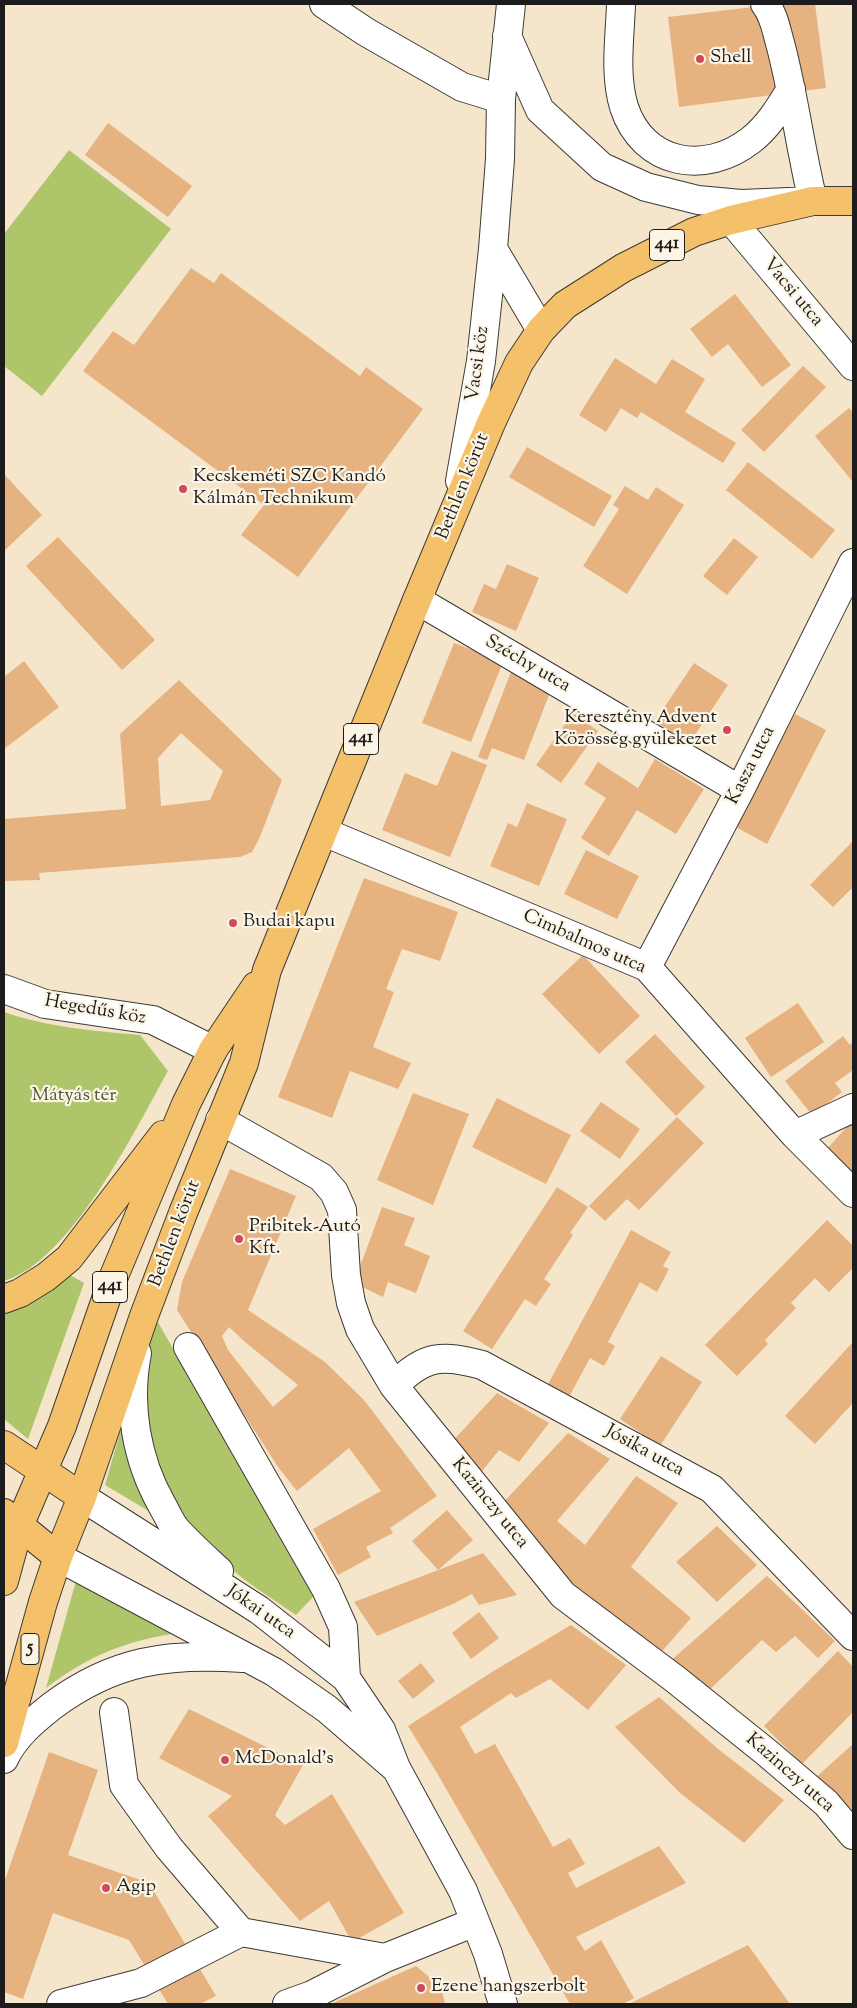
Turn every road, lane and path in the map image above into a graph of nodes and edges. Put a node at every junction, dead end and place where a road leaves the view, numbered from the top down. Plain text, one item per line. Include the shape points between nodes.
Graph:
1 (324, 4) edge
2 (511, 4) edge
3 (621, 4) edge
4 (765, 4) edge
5 (506, 36) junction
6 (791, 89) junction
7 (501, 98) junction
8 (813, 201) junction
9 (853, 201) edge
10 (731, 220) junction
11 (493, 248) junction
12 (541, 330) junction
13 (853, 366) edge
14 (456, 508) junction
15 (853, 563) edge
16 (417, 600) junction
17 (740, 790) junction
18 (324, 832) junction
19 (647, 967) junction
20 (267, 970) junction
21 (4, 989) edge
22 (213, 1050) junction
23 (186, 1104) junction
24 (853, 1108) edge
25 (220, 1120) junction
26 (795, 1135) junction
27 (853, 1193) edge
28 (4, 1299) edge
29 (144, 1316) junction
30 (188, 1347) dead end
31 (394, 1386) junction
32 (4, 1445) edge
33 (42, 1472) junction
34 (82, 1497) junction
35 (12, 1520) edge
36 (58, 1557) junction
37 (4, 1581) edge
38 (259, 1610) junction
39 (853, 1636) edge
40 (252, 1659) junction
41 (346, 1678) junction
42 (114, 1712) dead end
43 (4, 1743) edge
44 (4, 1759) edge
45 (396, 1768) junction
46 (853, 1835) edge
47 (475, 1922) junction
48 (241, 1932) junction
49 (385, 1958) junction
50 (108, 1997) edge
51 (61, 2004) edge
52 (287, 2004) edge
53 (503, 2004) edge

1 - 7 street via 366,32 462,86
2 - 5 street, Vacsi köz
3 - 6 street via 619,73 624,106 636,131 658,152 691,162 726,156 753,139
4 - 6 street via 771,12
5 - 7 street, Vacsi köz
5 - 8 street via 540,110 602,167 646,187 698,200 741,204
6 - 8 street
7 - 11 street, Vacsi köz
8 - 9 main road, Bethlen körút / 441
8 - 10 main road, Bethlen körút / 441
10 - 12 main road, Bethlen körút / 441 via 694,232 596,284 564,305
10 - 13 street, Vacsi utca
11 - 12 street
11 - 14 street, Vacsi köz via 481,361
12 - 14 main road, Bethlen körút / 441 via 494,415
14 - 16 main road, Bethlen körút / 441
15 - 17 street, Kasza utca
16 - 17 street, Széchy utca
16 - 18 main road, Bethlen körút / 441
17 - 19 street, Kasza utca
18 - 19 street, Cimbalmos utca
18 - 20 main road, Bethlen körút / 441
19 - 26 street, Cimbalmos utca
20 - 22 main road, Bethlen körút / 441
20 - 25 main road, Bethlen körút / 441 via 244,1063
21 - 22 street, Hegedűs köz via 44,1004 154,1020
22 - 23 main road, Bethlen körút / 441
23 - 28 main road via 69,1258 46,1277
23 - 33 main road, Bethlen körút / 441 via 114,1276 62,1426
24 - 26 street
25 - 29 main road, Bethlen körút / 441
25 - 31 street, Kazinczy utca via 321,1177 334,1192 342,1210 346,1275 355,1318
26 - 27 street, Cimbalmos utca
29 - 34 main road, Bethlen körút / 441
29 - 38 street via 133,1373 133,1405 143,1464 174,1527
30 - 41 street via 326,1589 343,1627
31 - 39 street, Jósika utca via 410,1369 447,1358 459,1358 503,1375 712,1489
31 - 46 street, Kazinczy utca via 563,1595 766,1752 826,1803
32 - 33 main road
33 - 34 main road
33 - 35 main road
34 - 36 main road, 5
34 - 38 street, Jókai utca
35 - 36 main road
35 - 37 main road
36 - 40 street, Jókai utca
36 - 43 main road, 5
38 - 41 street, Jókai utca
40 - 44 street via 204,1656 162,1659 99,1676 73,1691 23,1730
40 - 45 street, Jókai utca via 327,1709
41 - 45 street, Jókai utca via 381,1730
42 - 48 street via 124,1785 169,1848
45 - 47 street, Jókai utca via 463,1891
47 - 49 street
47 - 53 street, Jókai utca
48 - 49 street
48 - 50 street
49 - 52 street
50 - 51 street

